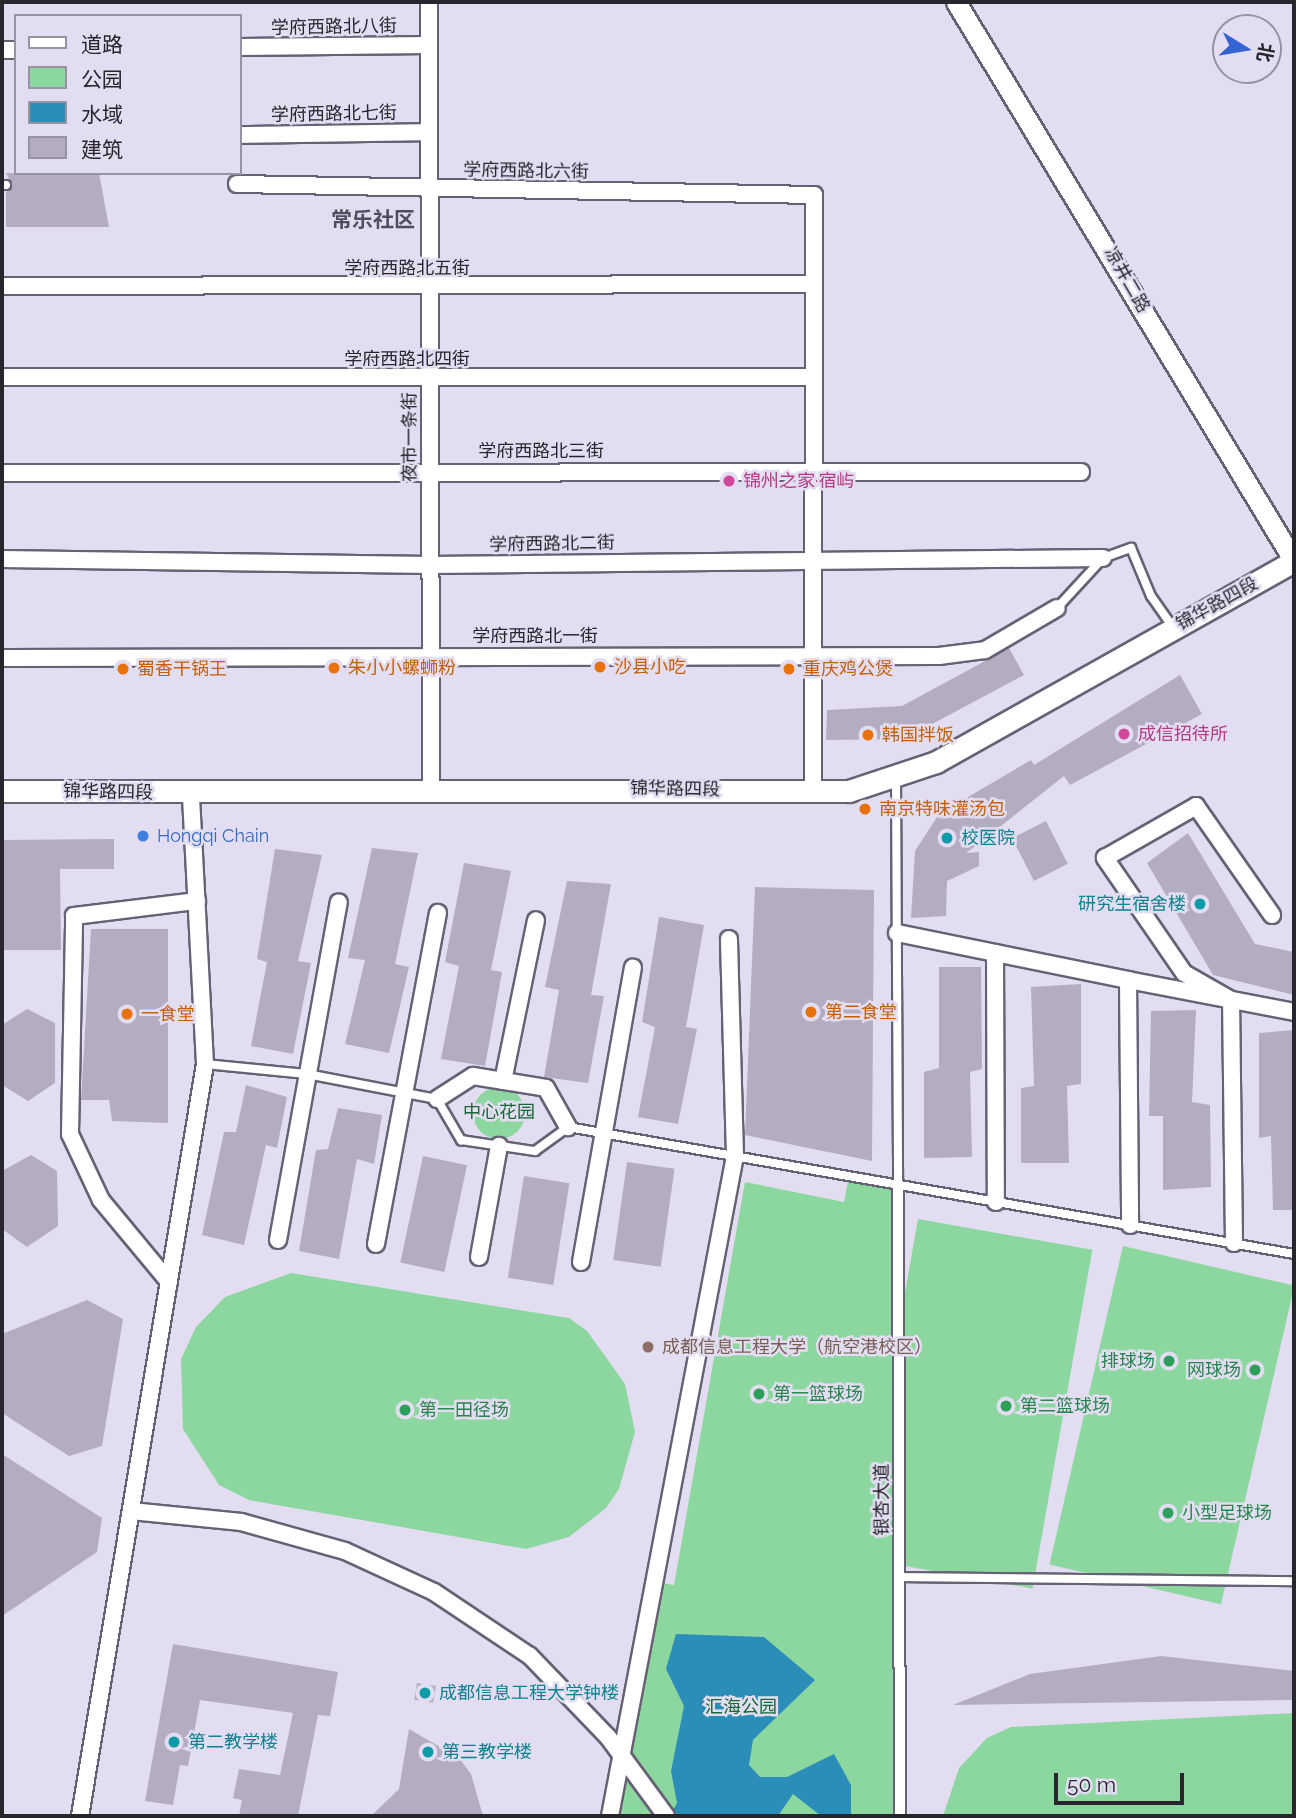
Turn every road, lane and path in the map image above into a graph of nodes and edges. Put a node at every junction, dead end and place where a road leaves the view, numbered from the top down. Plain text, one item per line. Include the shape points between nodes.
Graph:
1 (429, 2) edge
2 (956, 2) edge
3 (429, 45) junction
4 (242, 47) edge
5 (429, 132) junction
6 (242, 135) edge
7 (237, 184) dead end
8 (429, 189) junction
9 (813, 284) junction
10 (2, 286) edge
11 (429, 288) junction
12 (2, 377) edge
13 (813, 377) junction
14 (429, 379) junction
15 (430, 470) junction
16 (813, 471) junction
17 (1081, 472) dead end
18 (2, 473) edge
19 (1103, 558) junction
20 (2, 559) edge
21 (813, 560) junction
22 (1293, 562) edge
23 (430, 565) junction
24 (1057, 608) joint
25 (1174, 628) junction
26 (430, 655) junction
27 (812, 656) junction
28 (2, 658) edge
29 (896, 775) junction
30 (431, 787) junction
31 (2, 791) edge
32 (813, 791) junction
33 (191, 793) junction
34 (197, 901) junction
35 (339, 902) dead end
36 (438, 913) dead end
37 (1272, 915) dead end
38 (536, 920) dead end
39 (897, 933) junction
40 (729, 939) dead end
41 (995, 953) junction
42 (633, 968) dead end
43 (1128, 980) junction
44 (1231, 1000) junction
45 (1294, 1012) edge
46 (205, 1064) junction
47 (307, 1074) junction
48 (503, 1081) junction
49 (404, 1093) junction
50 (437, 1099) junction
51 (568, 1127) junction
52 (606, 1133) junction
53 (499, 1146) junction
54 (735, 1156) junction
55 (898, 1184) junction
56 (996, 1202) junction
57 (1130, 1225) junction
58 (278, 1240) dead end
59 (1234, 1243) junction
60 (376, 1244) dead end
61 (1294, 1254) edge
62 (479, 1257) dead end
63 (581, 1262) dead end
64 (169, 1282) junction
65 (131, 1511) junction
66 (900, 1577) junction
67 (1112, 1578) dead end
68 (621, 1755) junction
69 (665, 1814) edge
70 (80, 1816) edge
71 (611, 1816) edge
72 (901, 1816) edge

1 - 3 street, 夜市一条街
2 - 22 street, 凉井二路
3 - 4 street, 学府西路北八街
3 - 5 street, 夜市一条街
5 - 6 street, 学府西路北七街
5 - 8 street, 夜市一条街
7 - 8 street, 学府西路北六街
8 - 9 street, 学府西路北六街 via 814,195
8 - 11 street, 夜市一条街
9 - 11 street, 学府西路北五街
9 - 13 street
10 - 11 street, 学府西路北五街
11 - 14 street, 夜市一条街
12 - 14 street, 学府西路北四街
13 - 14 street, 学府西路北四街
13 - 16 street
14 - 15 street, 夜市一条街
15 - 16 street, 学府西路北三街
15 - 18 street, 学府西路北三街
15 - 23 street, 夜市一条街
16 - 17 street, 学府西路北三街
16 - 21 street
19 - 21 street, 学府西路北二街
19 - 24 lane
19 - 25 lane via 1131,548 1151,596
20 - 23 street, 学府西路北二街
21 - 23 street, 学府西路北二街
21 - 27 street
22 - 25 main road, 锦华路四段
23 - 26 street, 夜市一条街
24 - 27 street, 学府西路北一街 via 985,650
25 - 29 main road, 锦华路四段 via 936,762
26 - 27 street, 学府西路北一街
26 - 28 street, 学府西路北一街
26 - 30 street, 夜市一条街
27 - 32 street
29 - 32 main road, 锦华路四段 via 849,791
29 - 39 lane
30 - 32 main road, 锦华路四段
30 - 33 main road, 锦华路四段
31 - 33 main road, 锦华路四段
33 - 34 street
34 - 46 street
34 - 64 street via 74,916 70,1134 101,1200
35 - 47 street
36 - 49 street
37 - 44 street via 1196,806 1105,858 1184,973
38 - 48 street
39 - 41 street
39 - 55 lane
40 - 54 street
41 - 43 street
41 - 56 street
42 - 52 street
43 - 44 street
43 - 57 street
44 - 45 street
44 - 59 street
46 - 47 lane
46 - 64 street
47 - 49 lane
47 - 58 street
48 - 50 street via 473,1076
48 - 51 street via 546,1088
49 - 50 lane
49 - 60 street
50 - 53 lane via 461,1140
51 - 52 lane
51 - 53 lane via 535,1152
52 - 54 lane
52 - 63 street
53 - 62 street
54 - 55 lane
54 - 68 street
55 - 56 lane
55 - 66 street, 银杏大道
56 - 57 lane
57 - 59 lane
59 - 61 lane
64 - 65 street
65 - 68 street via 241,1522 345,1551 434,1592 530,1656
65 - 70 street
66 - 67 lane via 1294,1581
66 - 72 street, 银杏大道
68 - 69 street
68 - 71 street

